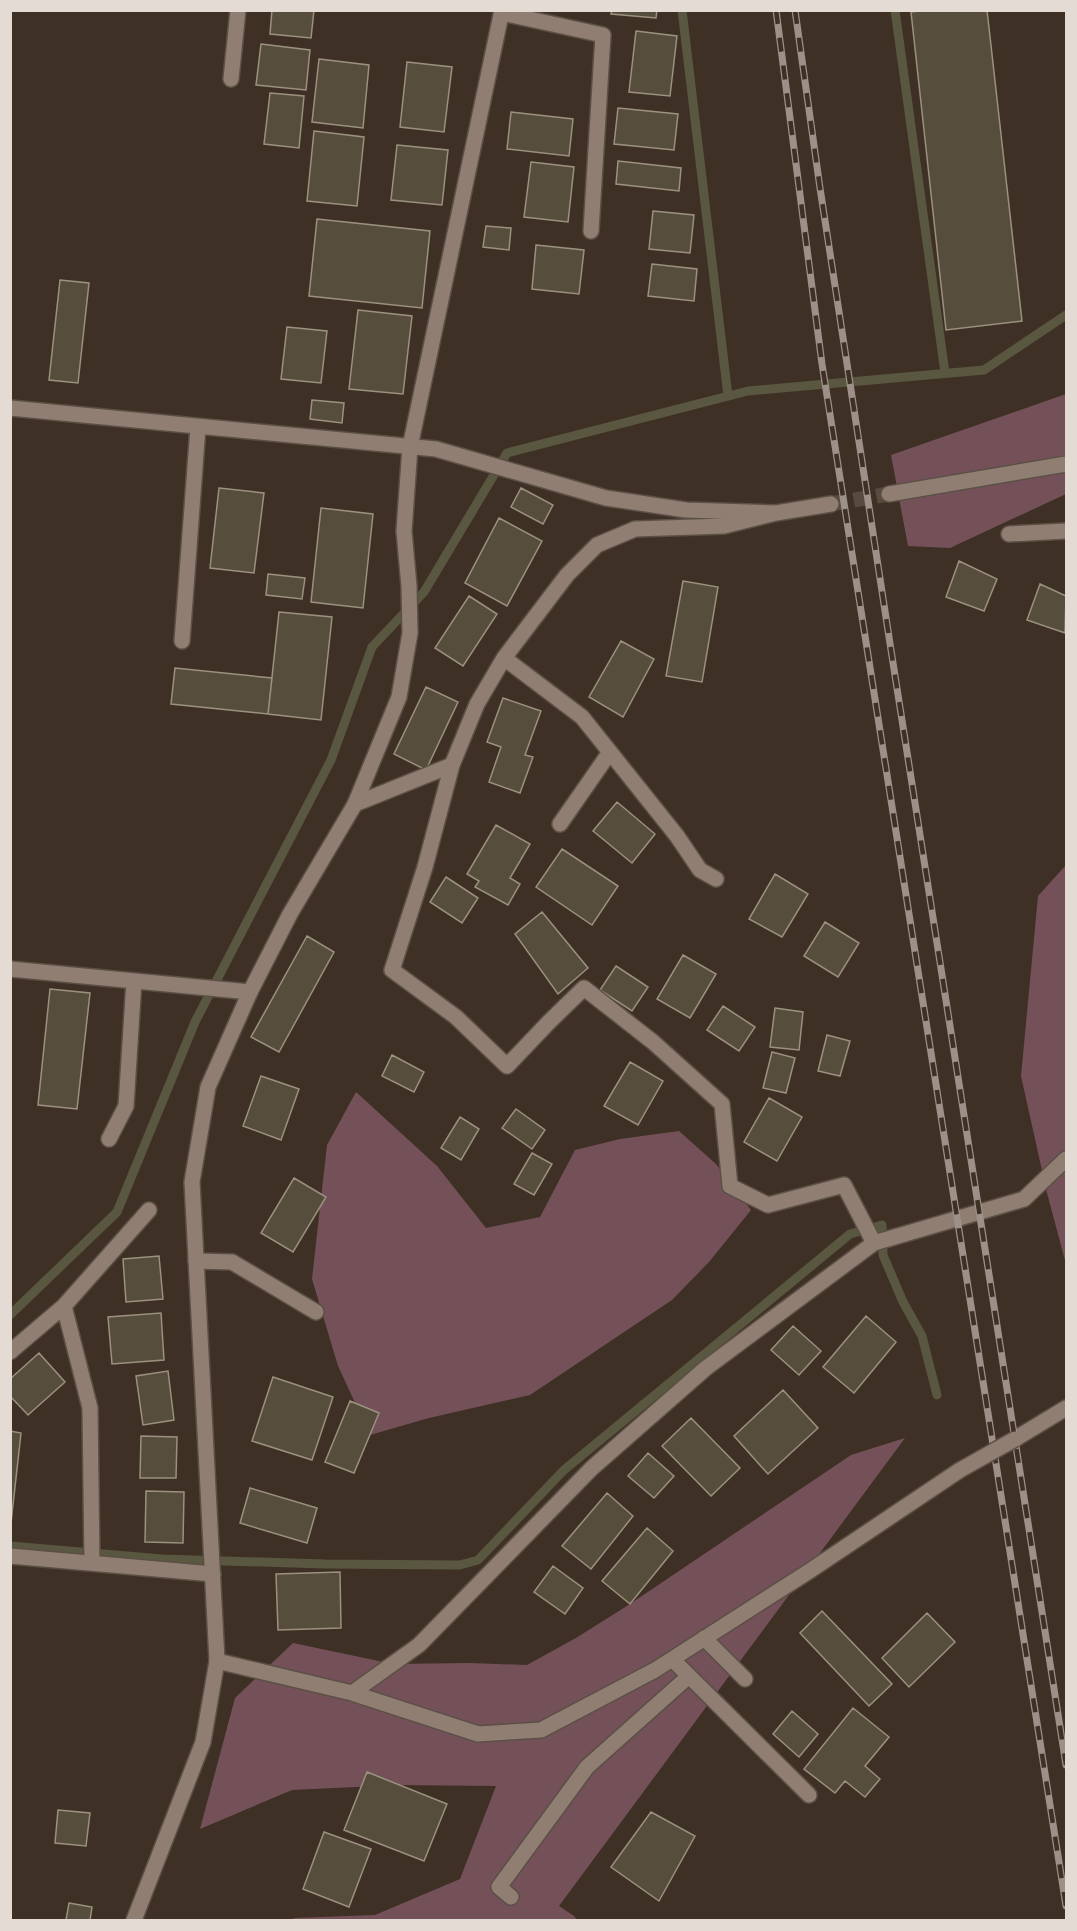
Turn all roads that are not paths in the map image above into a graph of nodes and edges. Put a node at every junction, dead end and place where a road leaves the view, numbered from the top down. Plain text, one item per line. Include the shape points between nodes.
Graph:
1 (238, 10) edge
2 (502, 12) edge
3 (231, 79) dead end
4 (591, 231) dead end
5 (10, 408) edge
6 (198, 427) junction
7 (410, 447) junction
8 (1066, 464) edge
9 (889, 494) tunnel mouth
10 (831, 504) tunnel mouth
11 (776, 513) junction
12 (1066, 531) edge
13 (1009, 534) dead end
14 (182, 641) dead end
15 (504, 658) junction
16 (610, 752) junction
17 (452, 765) junction
18 (355, 804) junction
19 (560, 825) dead end
20 (716, 879) dead end
21 (10, 969) edge
22 (134, 981) junction
23 (242, 992) junction
24 (109, 1139) dead end
25 (1066, 1159) edge
26 (149, 1210) dead end
27 (875, 1242) junction
28 (195, 1261) junction
29 (63, 1306) junction
30 (316, 1312) dead end
31 (10, 1352) edge
32 (1066, 1408) edge
33 (10, 1556) edge
34 (91, 1562) junction
35 (213, 1573) junction
36 (704, 1638) junction
37 (672, 1659) junction
38 (217, 1661) junction
39 (689, 1676) junction
40 (745, 1679) dead end
41 (352, 1693) junction
42 (808, 1795) dead end
43 (511, 1897) dead end
44 (134, 1920) edge

1 - 3 street
2 - 4 street via 603,35
2 - 7 street
5 - 6 street
6 - 7 street
6 - 14 street
7 - 11 street via 436,449 606,498 686,510
7 - 18 street via 404,531 410,633 399,697
8 - 9 street
10 - 11 street
11 - 15 street via 724,526 635,529 597,545 567,575
12 - 13 street
15 - 16 street via 582,717
15 - 17 street via 477,704
16 - 19 street
16 - 20 street via 700,870
17 - 18 street
17 - 27 street via 392,970 456,1017 507,1066 584,988 653,1042 722,1104 730,1186 768,1205 844,1185
18 - 23 street
21 - 22 street
22 - 23 street
22 - 24 street via 126,1106
23 - 28 street via 208,1087 192,1182
25 - 27 street via 1024,1199
26 - 29 street
27 - 41 street via 706,1368 592,1468 419,1645
28 - 30 street via 232,1262
28 - 35 street
29 - 31 street
29 - 34 street via 90,1408
32 - 36 street, bridge via 960,1470
33 - 34 street
34 - 35 street
35 - 38 street
36 - 37 street
36 - 40 street
37 - 39 street
37 - 41 street via 541,1730 478,1734
38 - 41 street
38 - 44 street via 203,1742
39 - 42 street
39 - 43 street via 587,1767 499,1887

